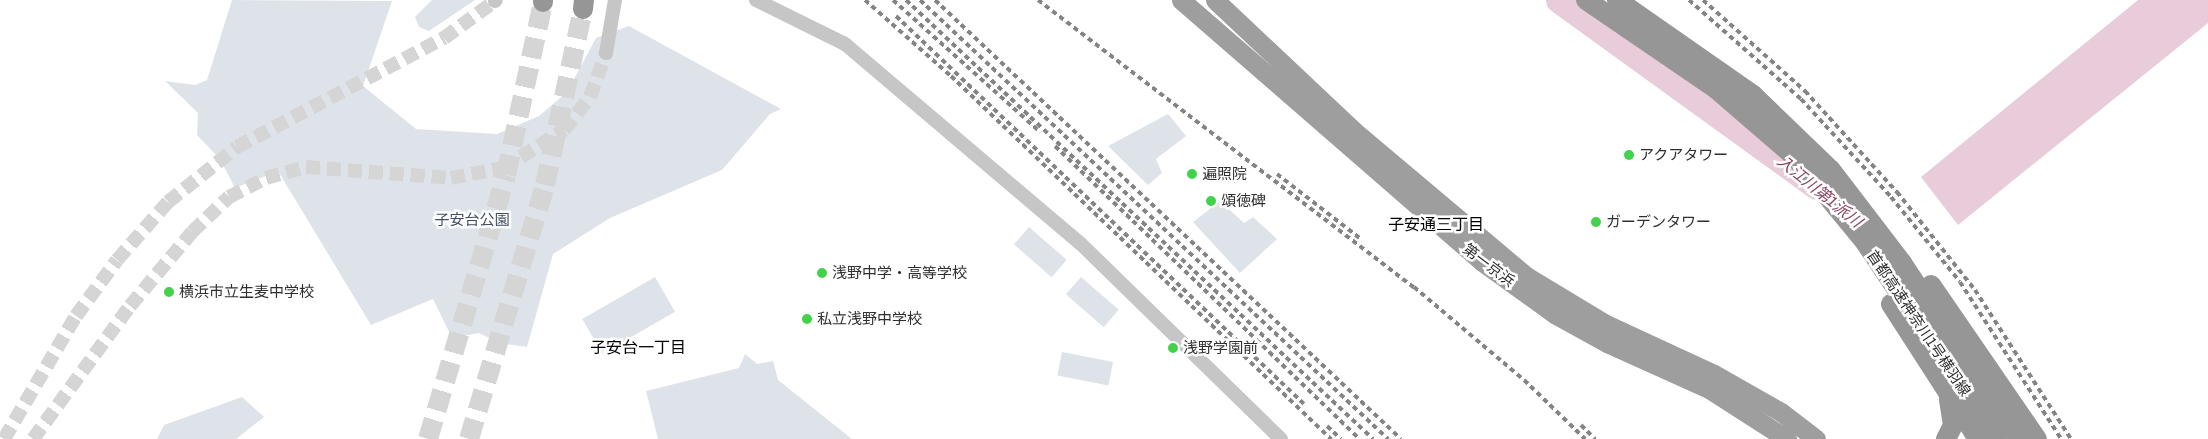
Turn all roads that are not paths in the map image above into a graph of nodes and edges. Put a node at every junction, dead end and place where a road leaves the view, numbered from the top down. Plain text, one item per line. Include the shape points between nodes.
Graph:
1 (615, 0) edge
2 (756, 0) edge
3 (1181, 0) edge
4 (1215, 0) edge
5 (1586, 0) edge
6 (1617, 0) edge
7 (606, 53) tunnel mouth
8 (1715, 88) junction
9 (1857, 201) junction
10 (1945, 390) junction
11 (1281, 439) edge
12 (1787, 439) edge
13 (1816, 439) edge
14 (1946, 439) edge
15 (1978, 439) edge
16 (1997, 439) edge
17 (2019, 439) edge
18 (2036, 439) edge

1 - 7 street
2 - 11 street via 845,44 1080,243
3 - 12 highway, 第一京浜 via 1481,261 1556,315 1607,343 1709,389
4 - 13 highway, 第一京浜 via 1354,131 1526,276 1604,323 1714,374 1781,412
5 - 8 highway, 首都高速神奈川1号横羽線
6 - 9 highway, 首都高速神奈川1号横羽線 via 1753,95 1804,141
8 - 10 highway via 1781,154 1833,219
8 - 16 highway, 首都高速神奈川1号横羽線 via 1770,133 1836,204
9 - 17 highway, 首都高速神奈川1号横羽線
9 - 18 highway via 1942,299
10 - 14 highway via 1954,415
10 - 15 highway

